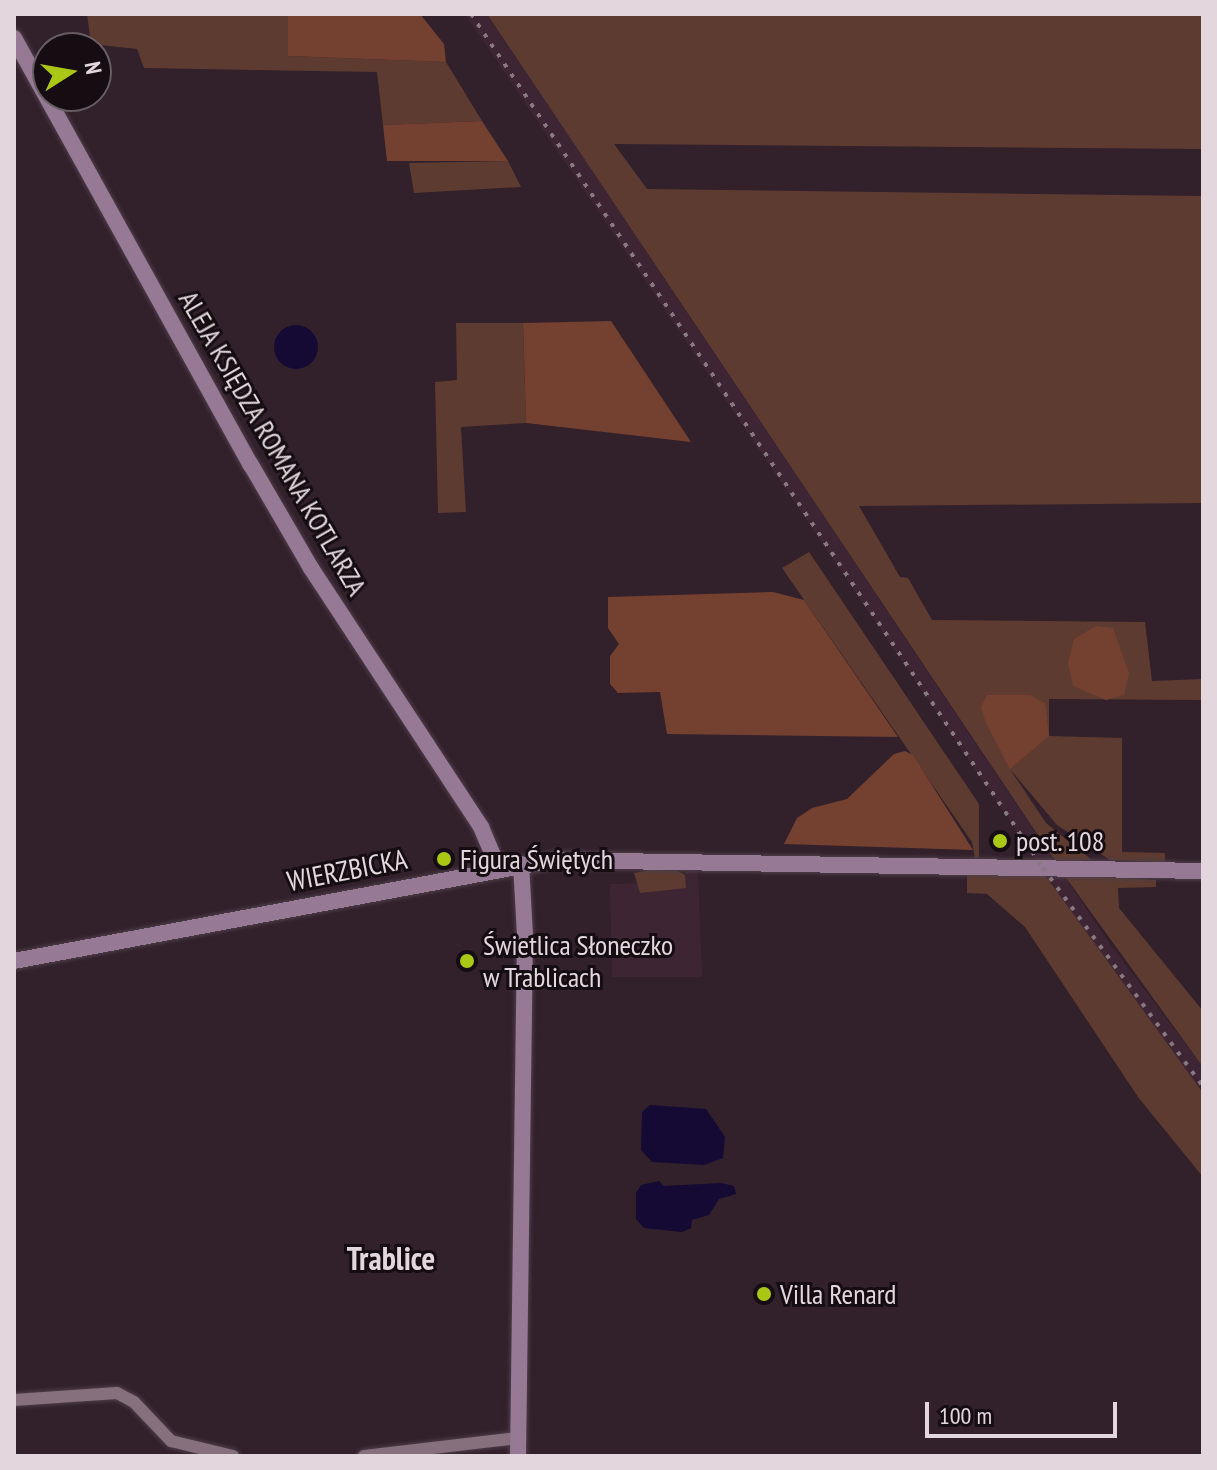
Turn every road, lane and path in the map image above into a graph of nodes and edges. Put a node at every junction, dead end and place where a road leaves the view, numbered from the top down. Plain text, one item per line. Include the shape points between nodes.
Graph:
1 (14, 38) edge
2 (521, 864) junction
3 (498, 867) junction
4 (1203, 871) edge
5 (14, 961) edge
6 (14, 1400) edge
7 (518, 1438) junction
8 (233, 1456) edge
9 (364, 1456) edge
10 (518, 1456) edge

1 - 3 street, ALEJA KSIĘDZA ROMANA KOTLARZA via 311,568 474,815
2 - 3 street, WIERZBICKA
2 - 4 street, WIERZBICKA via 625,858
2 - 7 street via 525,935
3 - 5 street, WIERZBICKA
6 - 8 street via 117,1393 134,1402 171,1441
7 - 9 street
7 - 10 street

